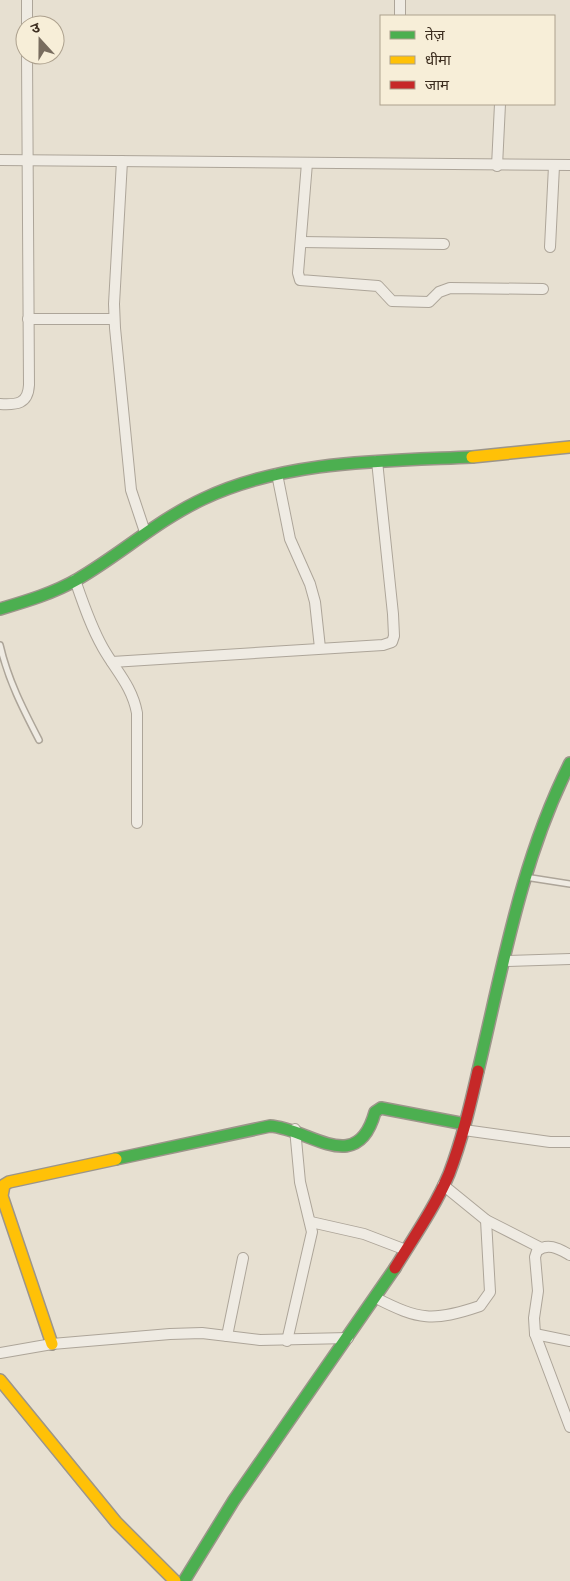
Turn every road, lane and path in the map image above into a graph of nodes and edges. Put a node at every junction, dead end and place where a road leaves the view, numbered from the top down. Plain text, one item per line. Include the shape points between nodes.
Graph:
1 (27, 0) edge
2 (400, 0) edge
3 (27, 15) edge
4 (400, 15) edge
5 (26, 65) edge
6 (500, 105) edge
7 (0, 160) edge
8 (26, 160) junction
9 (122, 160) junction
10 (307, 163) junction
11 (570, 165) edge
12 (497, 166) junction
13 (554, 166) junction
14 (301, 242) junction
15 (444, 244) dead end
16 (550, 247) dead end
17 (543, 288) dead end
18 (28, 319) junction
19 (114, 319) junction
20 (0, 404) edge
21 (570, 447) edge
22 (377, 461) junction
23 (277, 474) junction
24 (145, 532) junction
25 (75, 580) junction
26 (0, 609) edge
27 (0, 646) edge
28 (320, 648) junction
29 (112, 662) junction
30 (39, 740) dead end
31 (570, 763) edge
32 (137, 822) dead end
33 (524, 877) junction
34 (570, 884) edge
35 (570, 959) edge
36 (504, 961) junction
37 (464, 1127) junction
38 (295, 1129) junction
39 (570, 1142) edge
40 (444, 1185) junction
41 (486, 1220) junction
42 (311, 1222) junction
43 (541, 1248) junction
44 (406, 1250) junction
45 (570, 1255) edge
46 (243, 1258) dead end
47 (376, 1298) junction
48 (535, 1334) junction
49 (227, 1336) junction
50 (348, 1338) junction
51 (287, 1341) junction
52 (570, 1341) edge
53 (52, 1344) junction
54 (0, 1353) edge
55 (0, 1380) edge
56 (570, 1427) edge
57 (175, 1581) edge
58 (184, 1581) edge

1 - 3 street
2 - 4 street
5 - 8 street
6 - 12 street
7 - 8 street
8 - 9 street
8 - 18 street
9 - 10 street
9 - 19 street
10 - 12 street
10 - 14 street
11 - 13 street
12 - 13 street
13 - 16 street
14 - 15 street
14 - 17 street via 300,280 378,286 398,303 429,302 439,292 450,288
18 - 19 street
18 - 20 street via 29,393 27,399 20,403
19 - 24 street via 129,475
21 - 22 street via 486,458
22 - 23 street
22 - 28 street via 393,639 383,645
23 - 24 street via 218,492
23 - 28 street via 290,539 315,602
24 - 25 street
25 - 26 street
25 - 29 street via 92,626
27 - 30 lane via 14,692
28 - 29 street
29 - 32 street via 134,697
31 - 33 street via 532,849
33 - 34 lane
33 - 36 street
35 - 36 street
36 - 37 street
37 - 38 street via 381,1108 375,1112 368,1132 355,1142 343,1145 317,1142
37 - 39 street via 550,1142
37 - 40 street
38 - 42 street via 300,1182
38 - 53 street via 285,1126 262,1128 4,1185 2,1196
40 - 41 street
40 - 44 street
41 - 43 street
41 - 47 street via 490,1292 480,1306 430,1318 414,1316
42 - 44 street via 364,1234
42 - 51 street via 311,1244
43 - 45 street via 555,1247
43 - 48 street via 535,1257 538,1291
44 - 47 street
46 - 49 street
47 - 50 street
48 - 52 street
48 - 56 street
49 - 51 street
49 - 53 street via 170,1334
50 - 51 street
50 - 58 street via 239,1493
53 - 54 street
55 - 57 street via 98,1501

